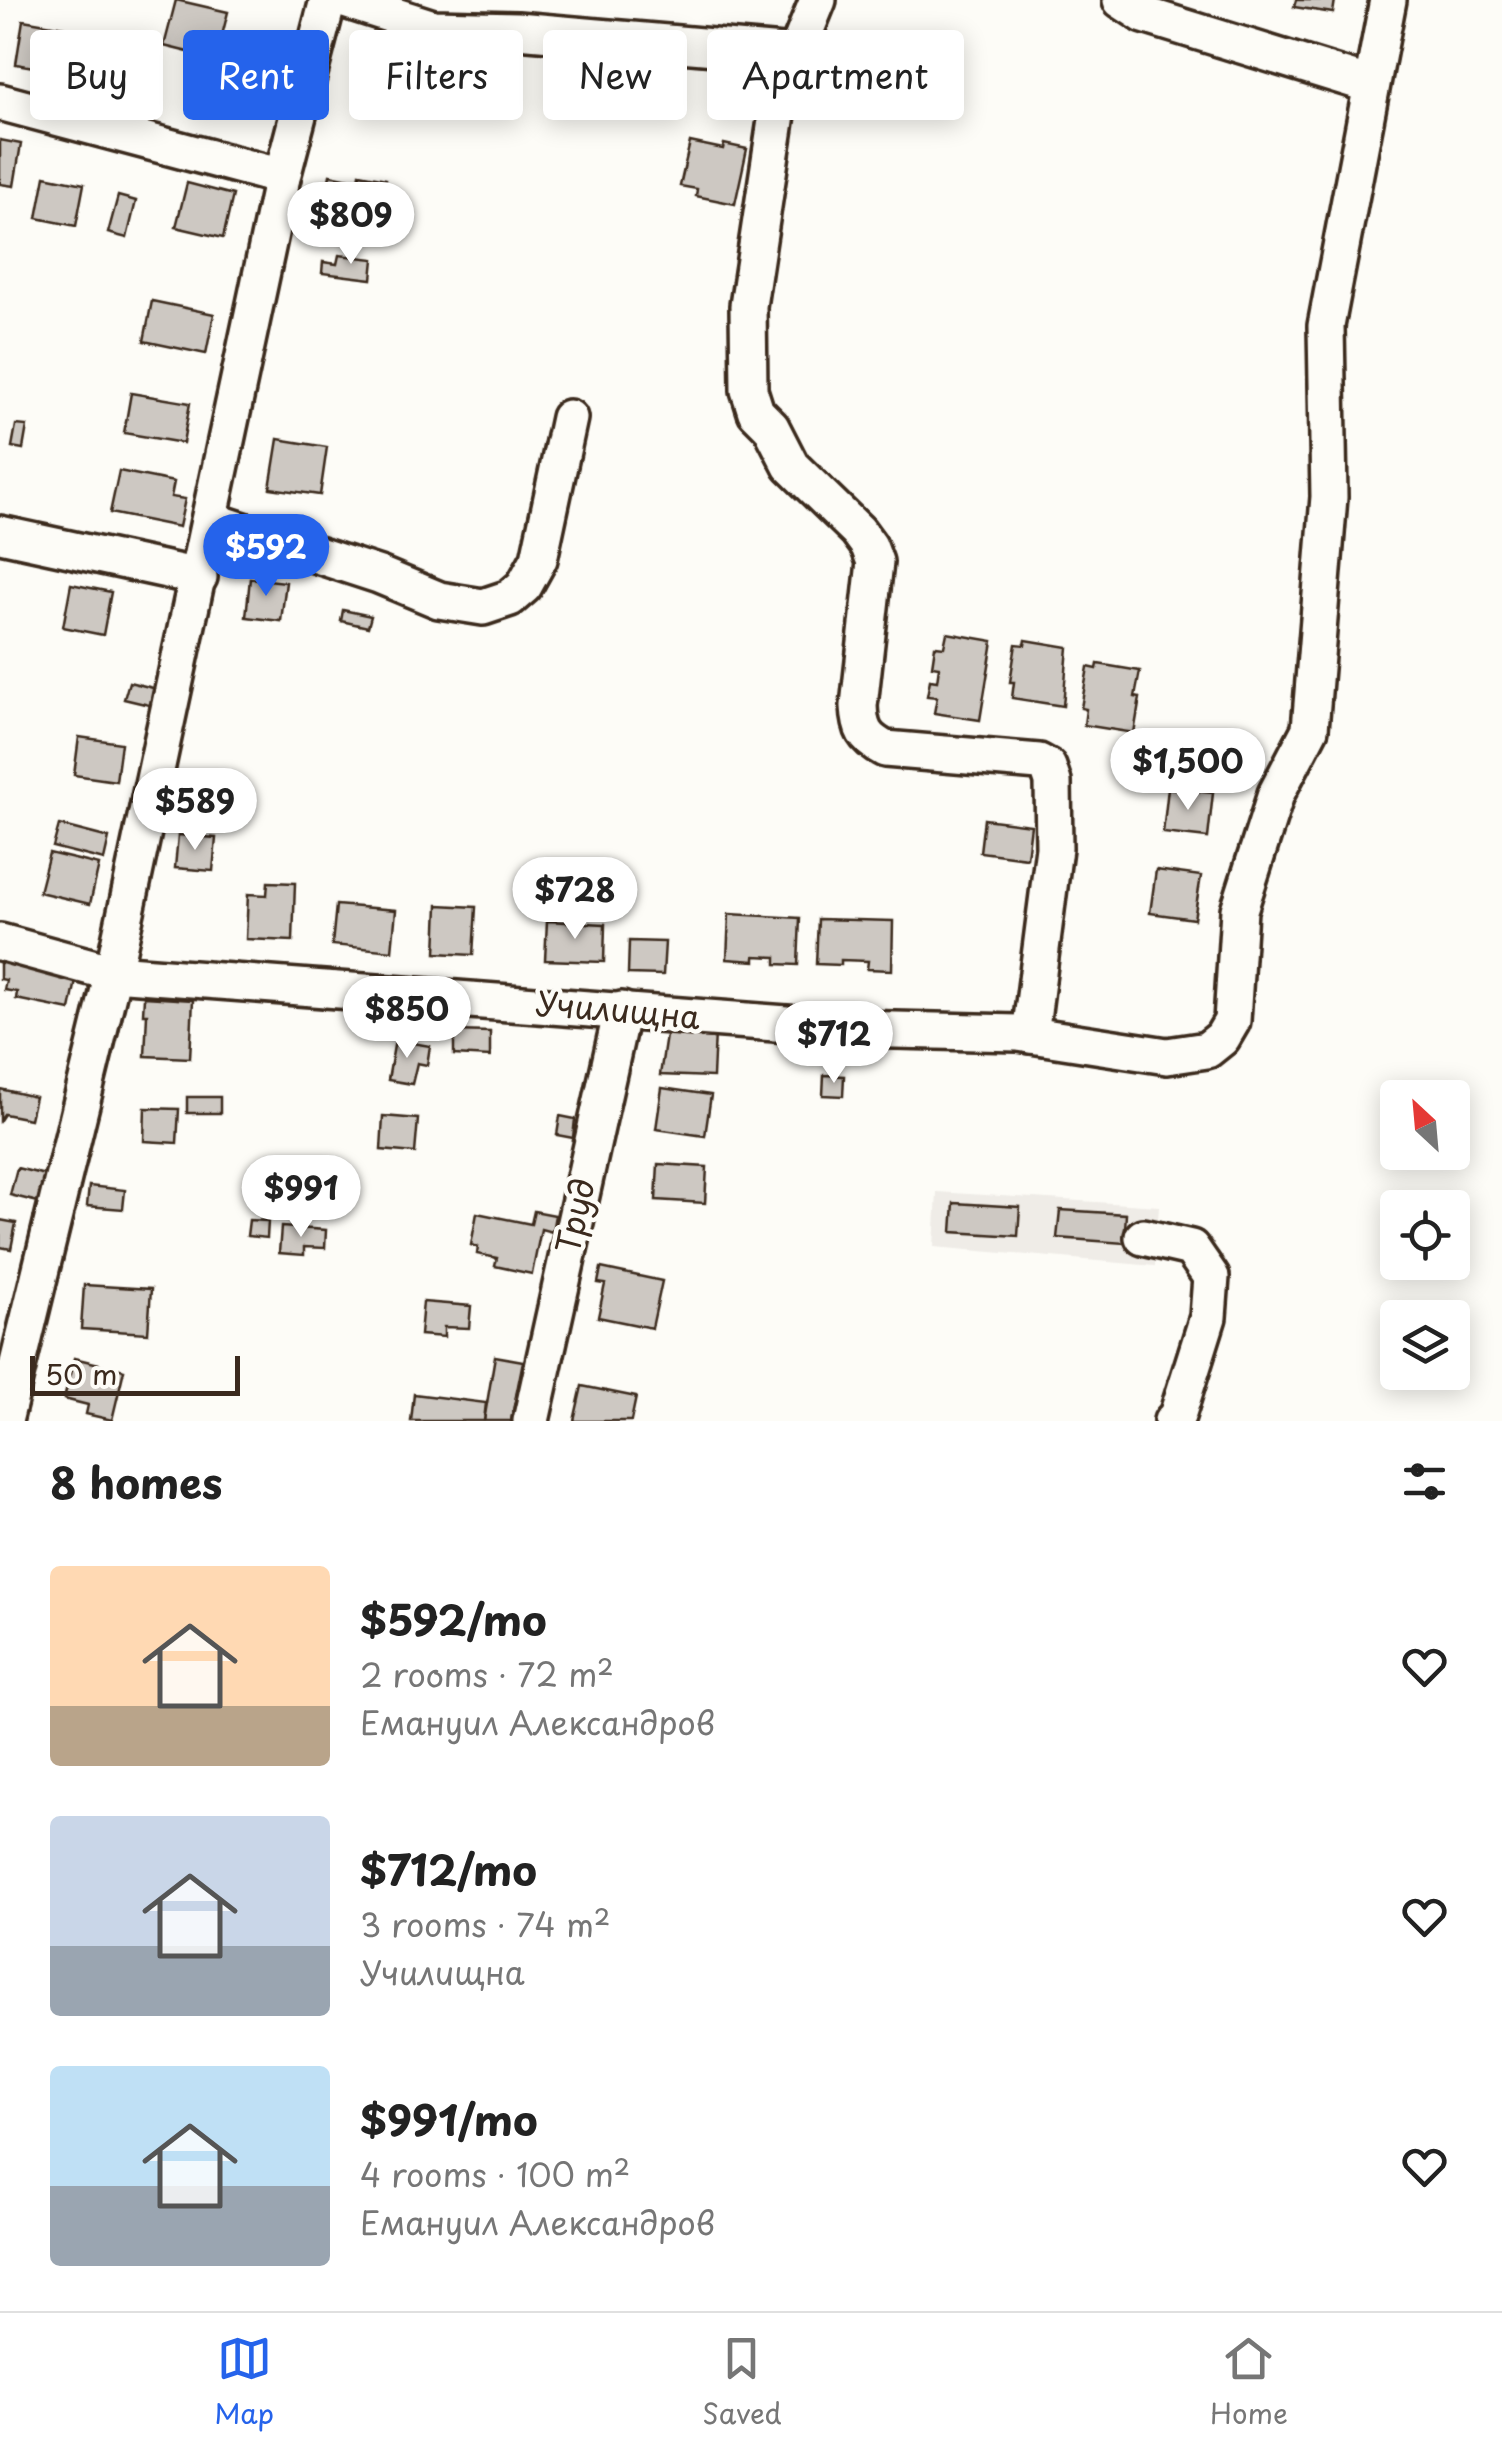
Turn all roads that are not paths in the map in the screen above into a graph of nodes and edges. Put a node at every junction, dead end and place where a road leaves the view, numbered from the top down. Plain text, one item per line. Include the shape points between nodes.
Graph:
1 (328, 0) edge
2 (345, 0) edge
3 (1122, 0) edge
4 (1388, 0) edge
5 (806, 28) edge
6 (1371, 85) junction
7 (0, 102) edge
8 (282, 177) junction
9 (568, 418) dead end
10 (210, 520) junction
11 (0, 534) edge
12 (198, 577) junction
13 (0, 942) edge
14 (113, 973) junction
15 (622, 1010) junction
16 (1030, 1036) junction
17 (1143, 1237) dead end
18 (4, 1421) edge
19 (530, 1421) edge
20 (1172, 1421) edge

1 - 8 street
2 - 5 street via 433,28
3 - 6 street via 1144,16
4 - 6 street, Училищна
5 - 16 street via 780,94 760,217 748,306 749,390 790,466 869,546 875,562 859,706 860,728 870,741 885,749 1048,766 1054,848
6 - 16 street, Училищна via 1326,326 1329,497 1310,728 1276,794 1239,910 1232,1021 1207,1050 1168,1056
7 - 8 street
8 - 10 street
9 - 10 street via 539,560 510,598 483,608 439,600
10 - 12 street
11 - 12 street
12 - 14 street
13 - 14 street, Училищна
14 - 15 street, Училищна
14 - 18 street
15 - 16 street, Училищна
15 - 19 street, Труд
17 - 20 street via 1190,1248 1211,1276 1208,1317

